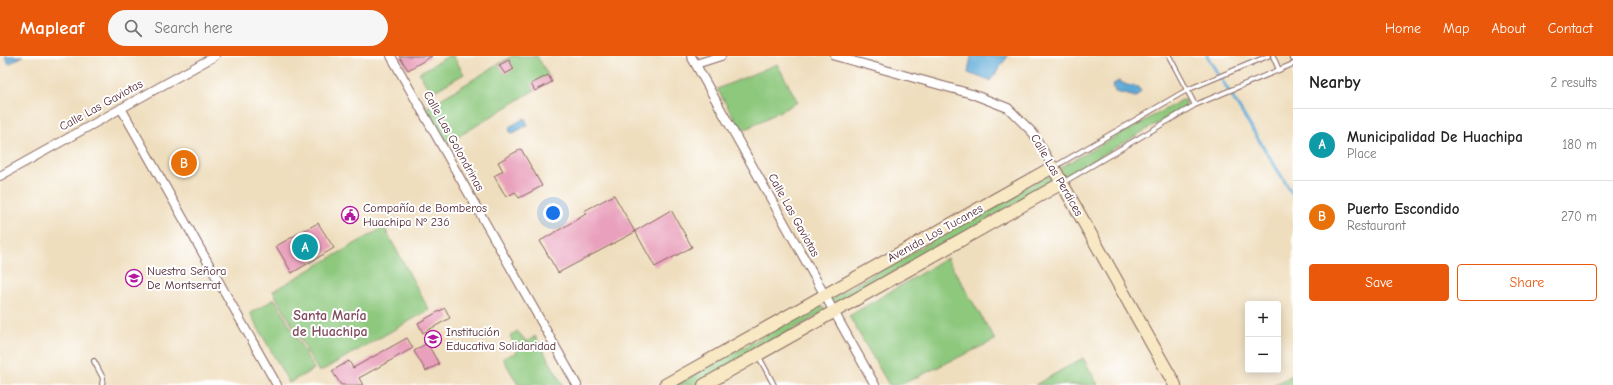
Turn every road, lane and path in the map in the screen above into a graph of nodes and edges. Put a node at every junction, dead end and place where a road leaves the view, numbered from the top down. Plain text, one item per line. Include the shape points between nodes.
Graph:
1 (215, 56) edge
2 (392, 56) edge
3 (691, 56) edge
4 (721, 56) edge
5 (834, 56) edge
6 (1169, 56) edge
7 (1268, 56) edge
8 (1273, 56) edge
9 (1291, 56) edge
10 (1293, 60) edge
11 (696, 64) junction
12 (1293, 64) edge
13 (1278, 70) junction
14 (1187, 90) junction
15 (1195, 105) junction
16 (121, 108) junction
17 (1053, 167) junction
18 (0, 176) edge
19 (1062, 183) junction
20 (825, 296) junction
21 (834, 312) junction
22 (758, 355) junction
23 (94, 361) dead end
24 (102, 385) edge
25 (277, 385) edge
26 (577, 385) edge
27 (665, 385) edge
28 (704, 385) edge
29 (774, 385) edge
30 (875, 385) edge
31 (1175, 385) edge

1 - 16 street, Calle Las Gaviotas
2 - 26 street, Calle Las Golondrinas
3 - 11 street, Calle Las Gaviotas
4 - 11 street
5 - 17 street, Calle Las Perdices via 972,94 1008,108 1033,134
6 - 14 lane
7 - 14 lane, Avenida Los Tucanes
8 - 13 lane
9 - 10 lane
11 - 20 street, Calle Las Gaviotas
12 - 13 lane, Avenida Los Tucanes
13 - 15 lane, Avenida Los Tucanes via 1211,96
14 - 15 lane
14 - 17 lane, Avenida Los Tucanes
15 - 19 lane, Avenida Los Tucanes
16 - 18 street, Calle Las Gaviotas
16 - 25 street
17 - 19 street, Calle Las Perdices
17 - 20 street, Avenida Los Tucanes
19 - 21 street, Avenida Los Tucanes
19 - 31 street, Calle Las Perdices
20 - 21 street, Calle Las Gaviotas
20 - 27 street, Avenida Los Tucanes
21 - 22 street, Avenida Los Tucanes
21 - 30 street, Calle Las Gaviotas
22 - 28 street, Avenida Los Tucanes
22 - 29 lane
23 - 24 lane via 103,378

